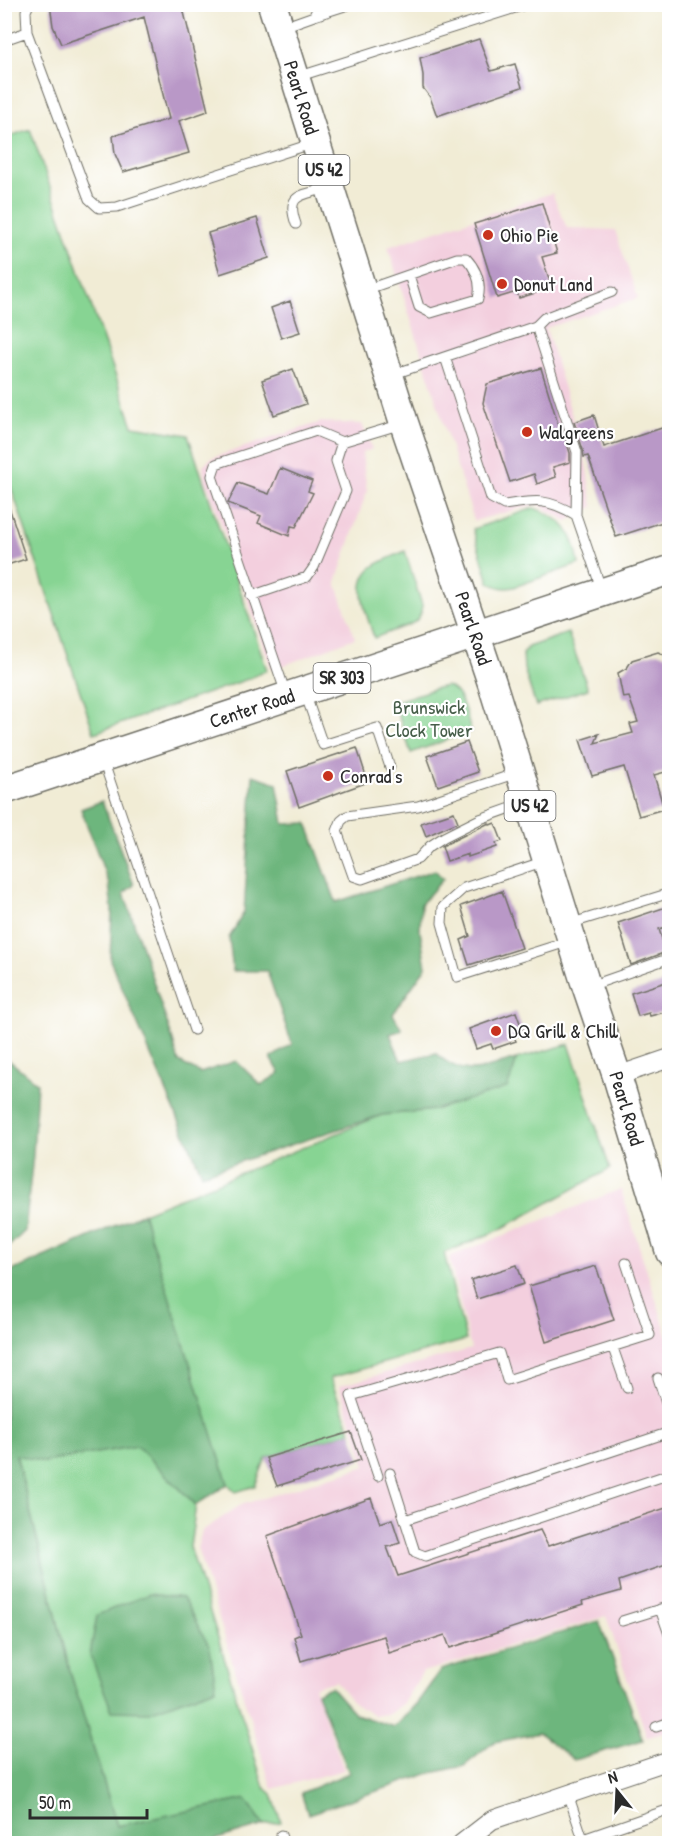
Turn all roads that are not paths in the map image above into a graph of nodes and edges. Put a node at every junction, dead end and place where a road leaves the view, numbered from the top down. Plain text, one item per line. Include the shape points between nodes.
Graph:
1 (29, 4) edge
2 (319, 4) edge
3 (351, 4) edge
4 (528, 4) edge
5 (276, 16) edge
6 (314, 16) junction
7 (27, 32) junction
8 (4, 40) edge
9 (295, 78) junction
10 (316, 143) junction
11 (330, 187) junction
12 (296, 224) dead end
13 (409, 275) junction
14 (362, 291) junction
15 (612, 292) dead end
16 (536, 326) junction
17 (445, 357) junction
18 (389, 376) junction
19 (404, 423) junction
20 (342, 442) junction
21 (576, 515) junction
22 (669, 570) edge
23 (603, 592) junction
24 (251, 596) junction
25 (474, 634) junction
26 (296, 693) junction
27 (103, 757) junction
28 (390, 767) dead end
29 (519, 772) junction
30 (4, 790) edge
31 (528, 801) junction
32 (547, 861) junction
33 (669, 893) edge
34 (570, 932) junction
35 (669, 958) edge
36 (588, 987) junction
37 (194, 1030) dead end
38 (669, 1058) edge
39 (617, 1076) junction
40 (669, 1252) edge
41 (626, 1263) dead end
42 (613, 1348) junction
43 (658, 1378) dead end
44 (627, 1388) dead end
45 (669, 1415) edge
46 (669, 1432) edge
47 (390, 1473) dead end
48 (669, 1474) edge
49 (378, 1476) dead end
50 (405, 1520) junction
51 (667, 1608) edge
52 (622, 1621) dead end
53 (669, 1637) edge
54 (669, 1722) edge
55 (656, 1727) dead end
56 (669, 1760) edge
57 (568, 1794) junction
58 (669, 1809) edge
59 (461, 1844) edge

1 - 7 lane
2 - 6 lane
3 - 6 lane
4 - 9 lane
5 - 6 lane
5 - 9 main road, Pearl Road / US 42
7 - 8 lane
7 - 10 lane via 89,199 99,208 117,207
9 - 10 main road, Pearl Road / US 42
10 - 11 main road, Pearl Road / US 42
11 - 12 lane via 293,201
11 - 14 main road, Pearl Road / US 42
13 - 13 lane via 466,258 474,267 480,288 478,298 431,314 418,307
13 - 14 lane
14 - 18 main road, Pearl Road / US 42
15 - 16 lane via 544,318
16 - 17 lane
16 - 21 lane via 577,452
17 - 18 lane
17 - 21 lane via 491,498 504,505 535,500 555,503
18 - 19 main road, Pearl Road / US 42
19 - 20 lane
19 - 25 main road, Pearl Road / US 42
20 - 24 lane via 336,462 346,491 314,567 307,577
20 - 24 lane via 316,431 216,464 212,476
21 - 23 lane
22 - 23 main road, Center Road / SR 303
23 - 25 main road, Center Road / SR 303
24 - 26 lane
25 - 26 main road, Center Road / SR 303
25 - 29 main road, Pearl Road / US 42
26 - 27 main road, Center Road / SR 303
26 - 28 lane via 323,744 377,728
27 - 30 main road, Center Road / SR 303
27 - 37 lane
29 - 31 main road, Pearl Road / US 42
29 - 31 lane via 418,806 346,816 337,831 353,876 362,879 418,859 444,837
31 - 32 main road, Pearl Road / US 42
32 - 34 main road, Pearl Road / US 42
32 - 34 lane via 464,888 443,907 442,923 457,977
33 - 34 lane
34 - 36 main road, Pearl Road / US 42
35 - 36 lane
36 - 39 main road, Pearl Road / US 42
38 - 39 street
39 - 40 main road, Pearl Road / US 42
41 - 42 lane via 650,1335
42 - 44 lane
42 - 49 lane via 507,1380 499,1353 351,1396
43 - 45 lane
46 - 50 lane
47 - 50 lane
48 - 50 lane via 425,1556 415,1552
51 - 52 lane
51 - 53 lane
54 - 55 lane
56 - 57 street
57 - 58 lane via 583,1839
57 - 59 street via 492,1820

